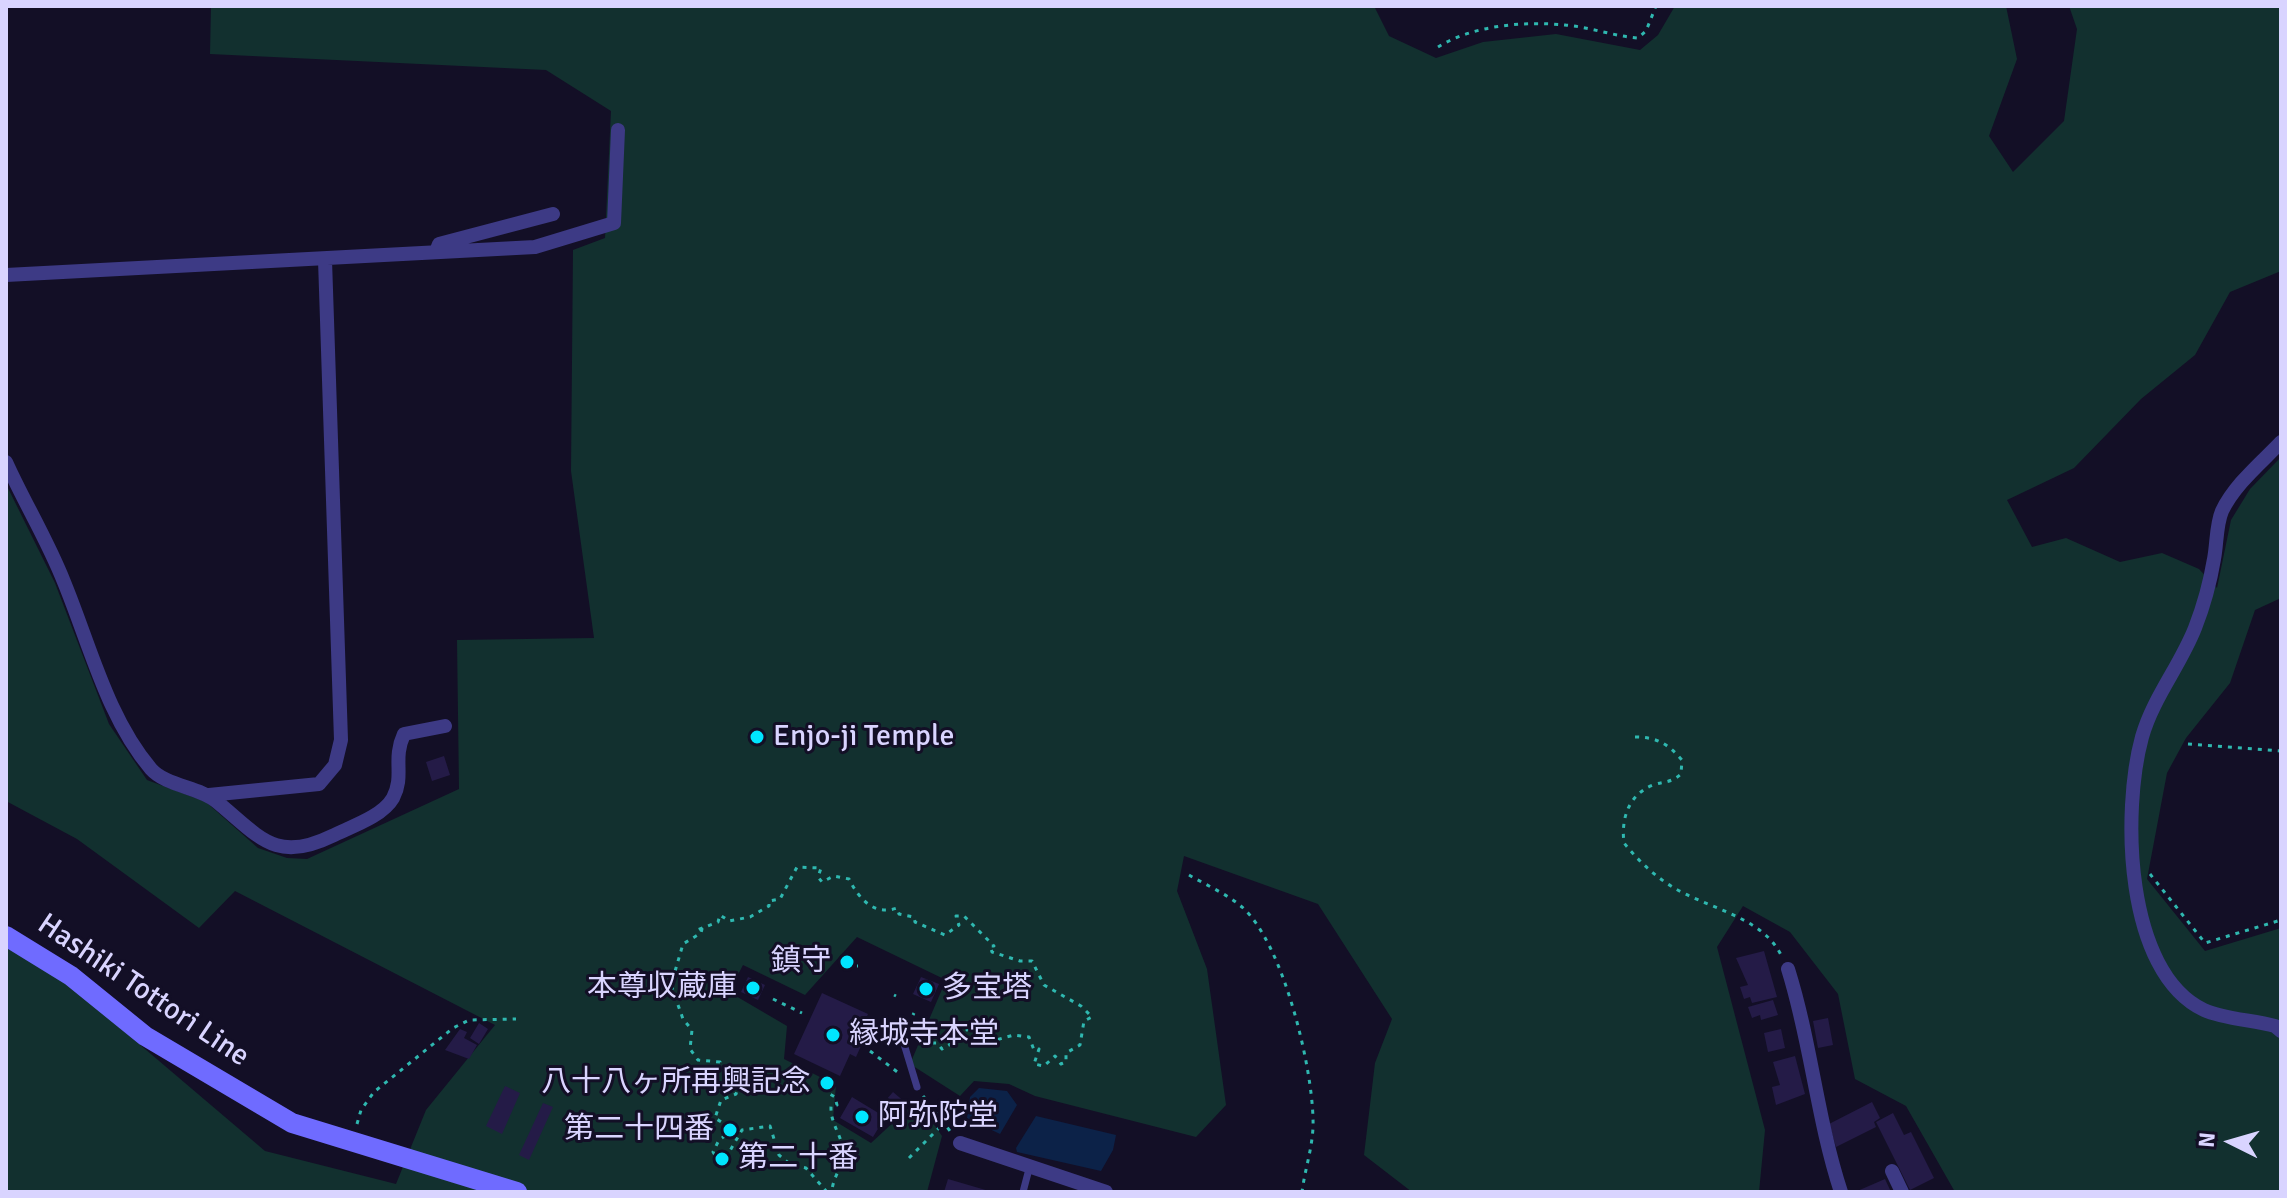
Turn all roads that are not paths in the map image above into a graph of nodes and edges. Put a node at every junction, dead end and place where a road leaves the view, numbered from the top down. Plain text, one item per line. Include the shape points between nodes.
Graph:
1 (618, 130) dead end
2 (553, 214) dead end
3 (436, 251) junction
4 (325, 260) junction
5 (6, 275) edge
6 (2281, 442) edge
7 (6, 462) edge
8 (445, 726) dead end
9 (209, 795) junction
10 (6, 936) edge
11 (1788, 969) road end
12 (2281, 1031) edge
13 (904, 1044) dead end
14 (917, 1087) road end
15 (960, 1143) road end
16 (1029, 1169) junction
17 (1892, 1171) dead end
18 (1082, 1189) edge
19 (517, 1192) edge
20 (1023, 1192) edge
21 (1106, 1192) edge
22 (1841, 1192) edge
23 (1902, 1192) edge

1 - 3 street via 614,223 535,247
2 - 3 street via 439,244
3 - 4 street via 347,254
4 - 5 street
4 - 9 street via 341,740 335,765 319,784
6 - 12 street via 2221,513 2209,592 2142,737 2133,793 2139,910 2158,963 2181,994 2205,1011
7 - 9 street via 63,578 120,723 154,773
8 - 9 street via 404,734 396,751 400,778 392,800 369,818 306,849 289,850 264,841
10 - 19 main road, Hashiki Tottori Line via 71,976 145,1036 292,1123
11 - 22 street
13 - 14 lane
15 - 16 street
16 - 18 street
16 - 20 lane
17 - 23 street
18 - 21 street

